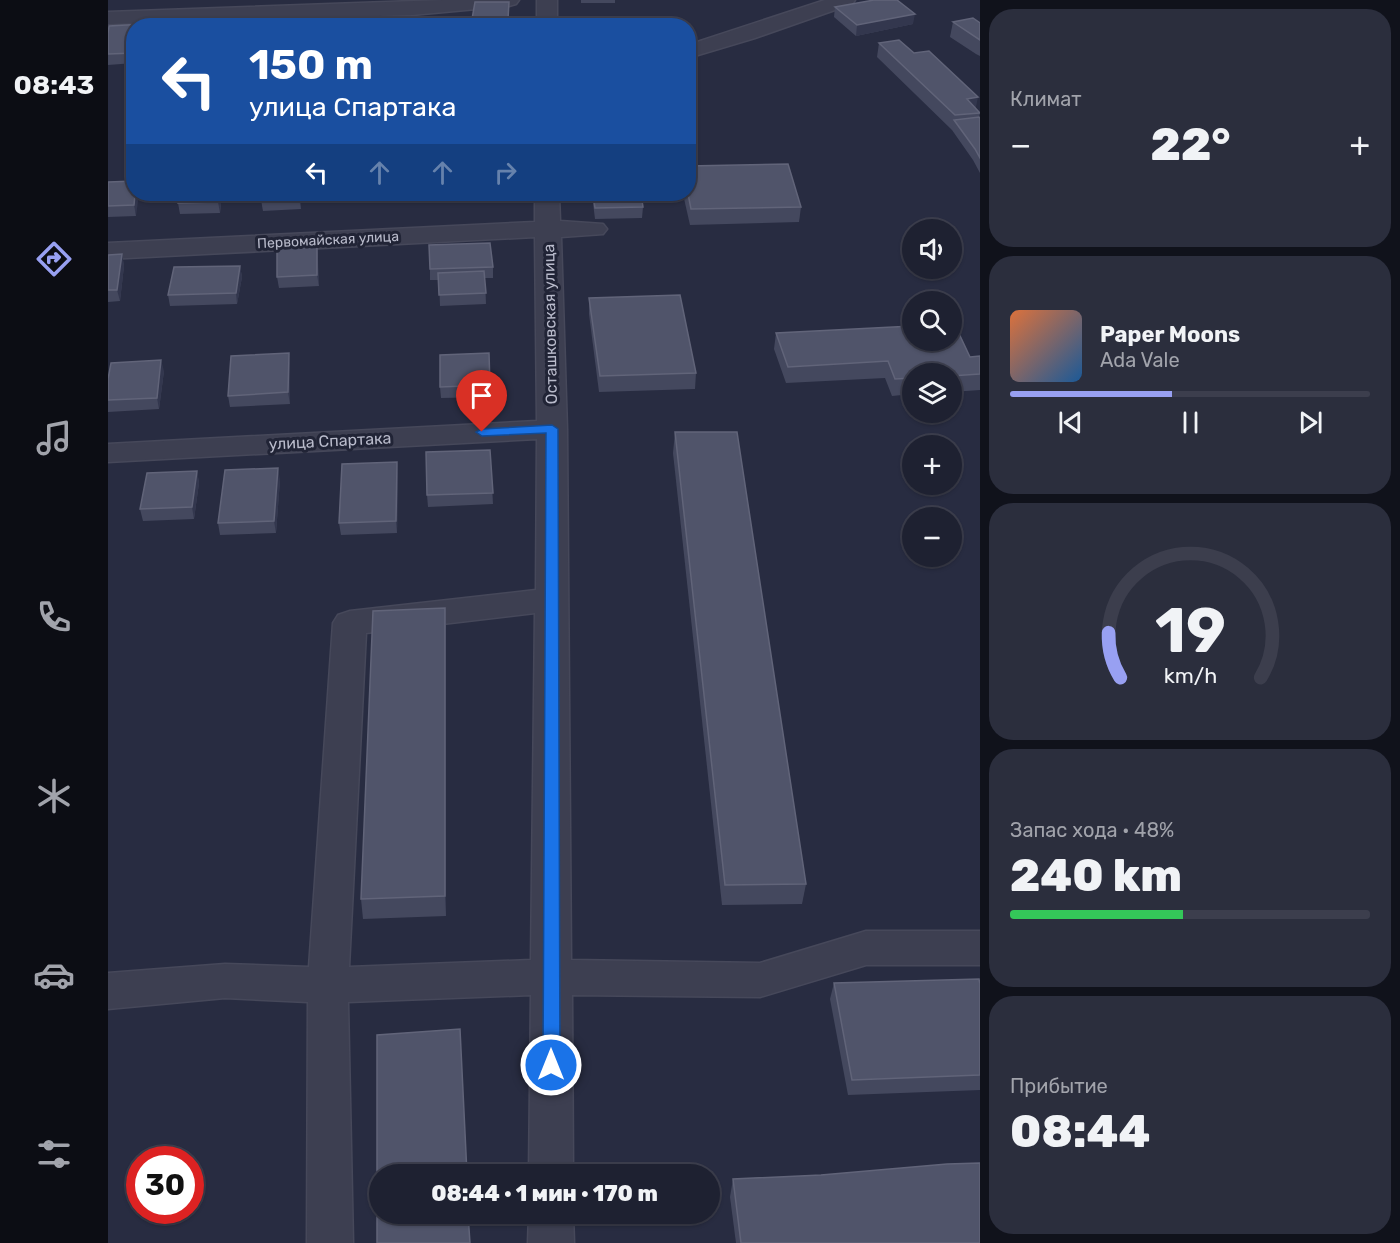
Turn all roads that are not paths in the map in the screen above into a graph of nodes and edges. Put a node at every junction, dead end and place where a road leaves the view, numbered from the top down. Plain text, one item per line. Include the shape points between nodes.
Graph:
1 (509, 0) edge
2 (548, 0) edge
3 (845, 0) edge
4 (108, 18) edge
5 (547, 18) edge
6 (696, 50) edge
7 (548, 201) edge
8 (548, 229) junction
9 (594, 229) dead end
10 (108, 251) edge
11 (552, 429) junction
12 (108, 453) edge
13 (552, 600) junction
14 (980, 948) edge
15 (552, 977) junction
16 (328, 985) junction
17 (108, 991) edge
18 (551, 1164) edge
19 (551, 1224) edge
20 (330, 1243) edge
21 (551, 1243) edge

1 - 4 street via 412,9
2 - 5 street
3 - 6 street
7 - 8 street, Осташковская улица
8 - 9 street, Первомайская улица
8 - 10 street, Первомайская улица
8 - 11 street, Осташковская улица
11 - 12 street, улица Спартака
11 - 13 street, Осташковская улица
13 - 15 street, Осташковская улица
13 - 16 street via 350,623
14 - 15 street via 866,948 760,981
15 - 16 street
15 - 18 street, Осташковская улица
16 - 17 street via 225,981
16 - 20 street
19 - 21 street

